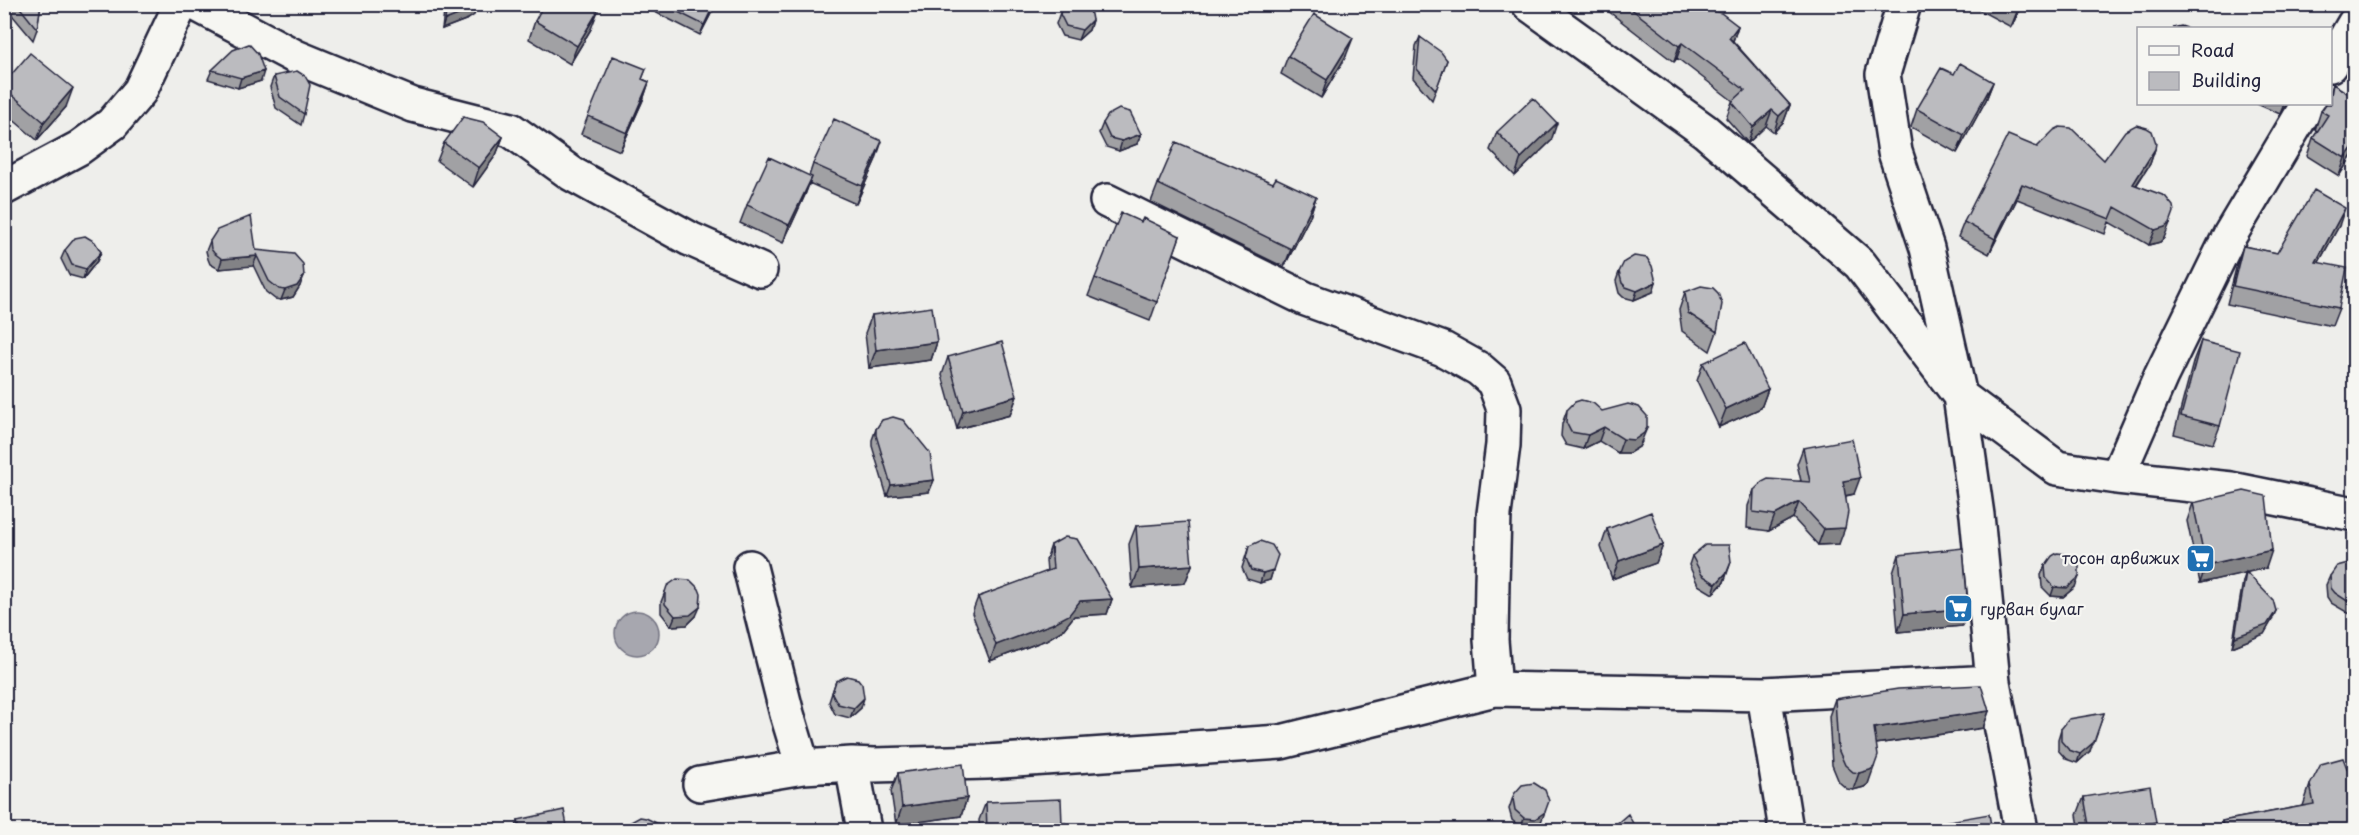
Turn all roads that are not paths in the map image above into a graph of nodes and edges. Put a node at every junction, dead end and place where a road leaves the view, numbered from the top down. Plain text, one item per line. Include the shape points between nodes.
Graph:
1 (182, 4) edge
2 (196, 4) edge
3 (1529, 4) edge
4 (1904, 4) edge
5 (2355, 24) edge
6 (2332, 63) edge
7 (2307, 105) edge
8 (4, 188) edge
9 (1107, 201) dead end
10 (760, 270) dead end
11 (1960, 396) junction
12 (2117, 477) junction
13 (2355, 514) edge
14 (750, 567) dead end
15 (1993, 682) junction
16 (1495, 689) junction
17 (1764, 694) junction
18 (852, 764) junction
19 (803, 767) junction
20 (700, 784) dead end
21 (864, 831) edge
22 (1785, 831) edge
23 (2021, 831) edge

1 - 8 street via 140,92 112,124 79,148
2 - 10 street via 296,57 413,105 511,130 572,174 690,239
3 - 11 street via 1705,131 1860,264
4 - 11 street via 1883,74 1895,152 1927,248
5 - 6 street
7 - 12 street via 2230,235
9 - 16 street via 1306,299 1443,349 1494,382 1504,409 1494,514 1491,640
11 - 12 street via 2056,468
11 - 15 street via 1977,515
12 - 13 street via 2231,489
14 - 19 street
15 - 17 street
15 - 23 street
16 - 17 street
16 - 18 street via 1281,742 987,762
17 - 22 street
18 - 19 street
18 - 21 street
19 - 20 street

